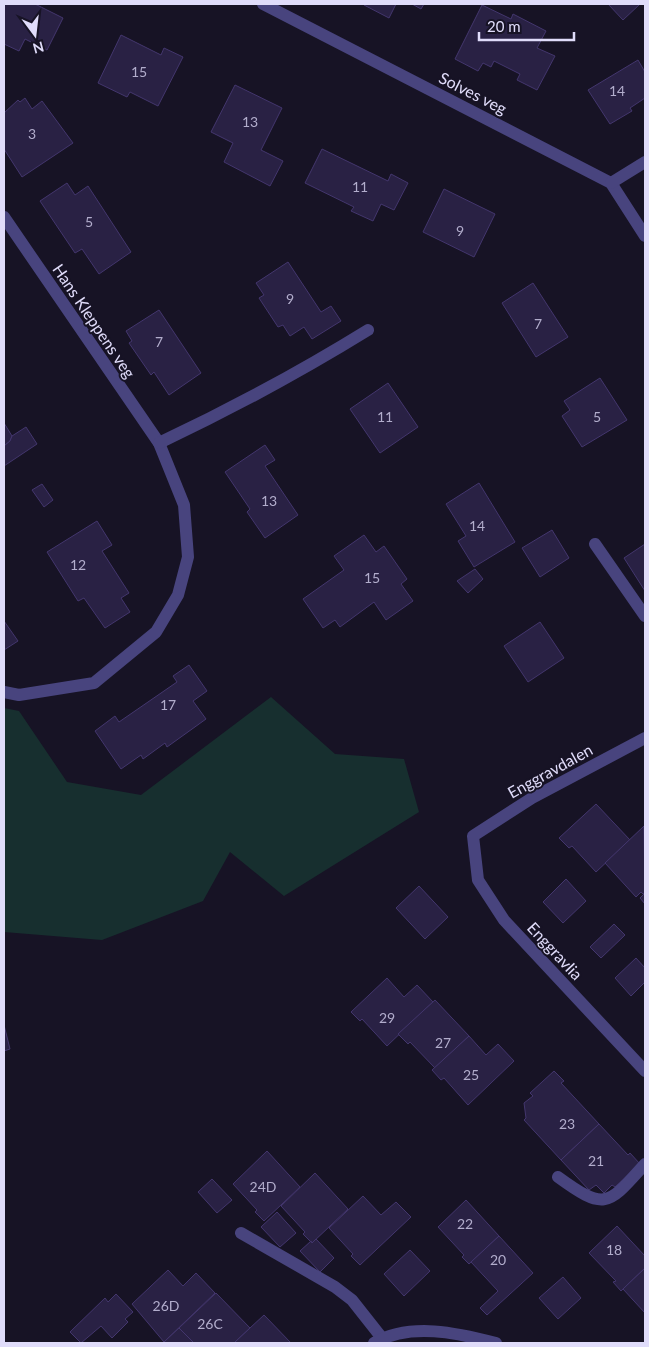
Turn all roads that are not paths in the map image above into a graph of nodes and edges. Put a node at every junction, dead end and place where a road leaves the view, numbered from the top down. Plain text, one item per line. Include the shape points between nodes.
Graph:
1 (264, 4) edge
2 (645, 162) edge
3 (612, 182) junction
4 (4, 217) edge
5 (645, 236) edge
6 (368, 330) dead end
7 (159, 443) junction
8 (595, 544) dead end
9 (645, 616) edge
10 (4, 692) edge
11 (645, 738) edge
12 (473, 836) joint
13 (645, 1071) edge
14 (645, 1164) edge
15 (558, 1178) dead end
16 (241, 1233) dead end
17 (378, 1341) edge
18 (496, 1343) edge

1 - 3 street, Solves veg
2 - 3 street
3 - 5 street
4 - 7 street, Hans Kleppens veg
6 - 7 street via 218,416
7 - 10 street, Hans Kleppens veg via 184,505 188,557 178,595 156,632 94,683 19,695
8 - 9 street
11 - 12 street, Enggravdalen via 532,798
12 - 13 street, Enggravlia via 478,880 504,920
14 - 15 street via 619,1193 602,1200 583,1196
16 - 17 street via 336,1287 352,1300
17 - 18 street via 412,1331 431,1331

